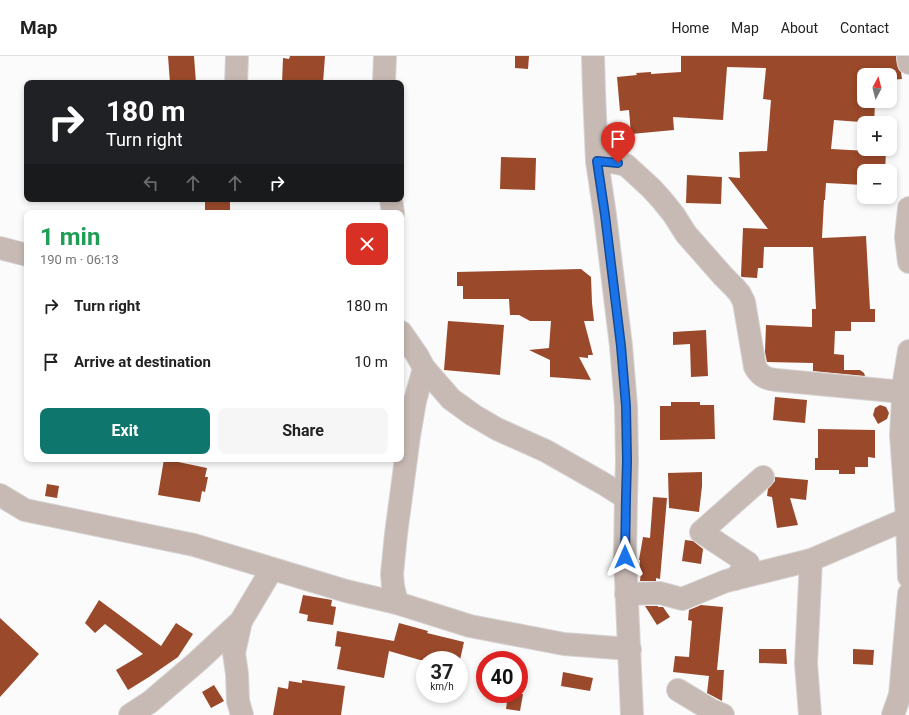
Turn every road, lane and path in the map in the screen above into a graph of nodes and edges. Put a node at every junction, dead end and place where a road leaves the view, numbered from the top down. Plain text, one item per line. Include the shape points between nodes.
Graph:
1 (236, 56) edge
2 (385, 56) edge
3 (593, 56) edge
4 (908, 56) edge
5 (909, 63) edge
6 (236, 80) edge
7 (384, 80) edge
8 (597, 161) junction
9 (909, 208) edge
10 (0, 248) edge
11 (24, 254) edge
12 (909, 262) edge
13 (404, 336) edge
14 (909, 351) edge
15 (424, 368) junction
16 (903, 392) junction
17 (763, 478) dead end
18 (0, 495) edge
19 (626, 498) junction
20 (908, 518) edge
21 (811, 560) junction
22 (272, 569) junction
23 (909, 577) edge
24 (735, 579) junction
25 (626, 594) junction
26 (909, 594) edge
27 (397, 603) junction
28 (241, 621) junction
29 (630, 649) junction
30 (906, 665) edge
31 (678, 690) dead end
32 (130, 715) edge
33 (242, 715) edge
34 (632, 715) edge
35 (722, 715) edge
36 (810, 715) edge
37 (893, 715) edge

1 - 6 street
2 - 7 street
3 - 8 street
4 - 5 street
8 - 16 street via 626,165 651,188 686,234 740,294 744,302 755,367 763,377 768,380
8 - 19 street via 623,361
9 - 12 street via 906,237
10 - 11 street
13 - 15 street
14 - 16 street
15 - 19 street via 451,399 473,415 546,451
15 - 27 street via 409,436 396,534 392,574
16 - 20 street via 901,435
17 - 24 street via 701,532 748,563
18 - 22 street via 25,510 194,545
19 - 25 street
20 - 21 street
20 - 23 street
21 - 24 street
21 - 36 street via 806,663
22 - 27 street
22 - 28 street
24 - 25 street via 682,599 660,593
25 - 29 street
26 - 30 street
27 - 29 street via 485,629 564,644
28 - 32 street via 150,702
28 - 33 street via 234,653 238,701
29 - 34 street
30 - 37 street
31 - 35 street

